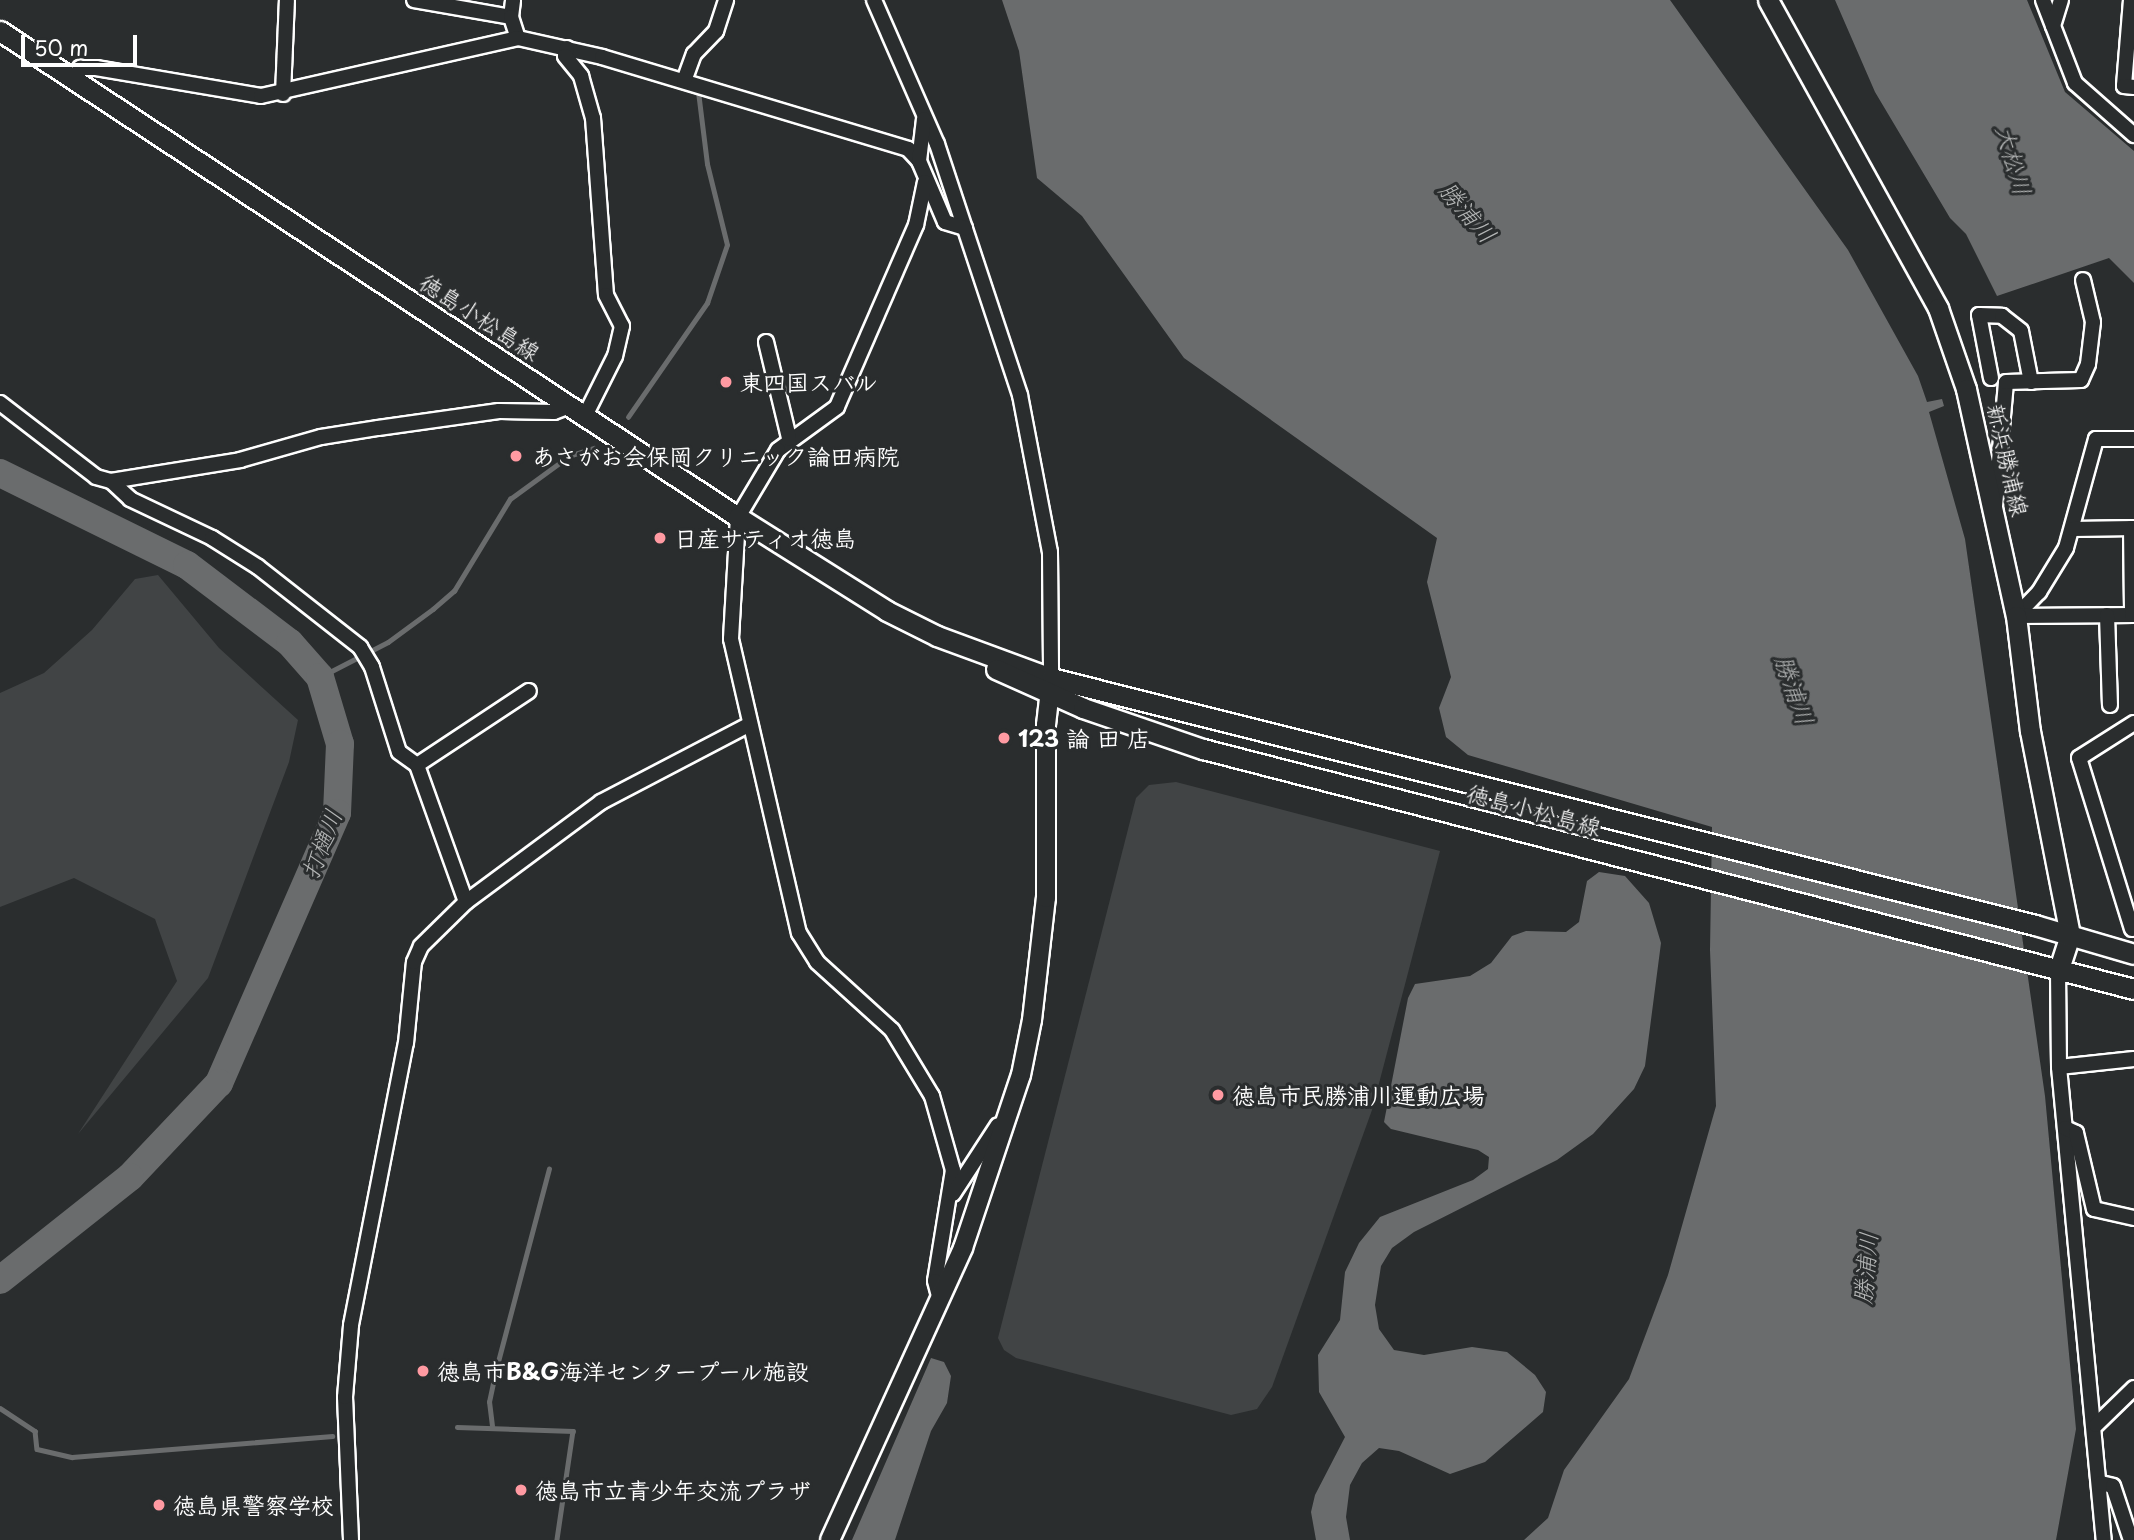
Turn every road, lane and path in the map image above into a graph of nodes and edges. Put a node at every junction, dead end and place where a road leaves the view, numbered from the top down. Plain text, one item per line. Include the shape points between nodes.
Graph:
1 (287, 0) edge
2 (414, 0) edge
3 (513, 0) edge
4 (726, 0) edge
5 (874, 0) edge
6 (1768, 0) edge
7 (2043, 0) edge
8 (2061, 0) edge
9 (2131, 0) edge
10 (511, 17) junction
11 (2053, 26) junction
12 (0, 31) edge
13 (517, 38) junction
14 (567, 48) junction
15 (74, 79) junction
16 (684, 81) junction
17 (2134, 87) edge
18 (283, 94) junction
19 (923, 119) junction
20 (2134, 135) edge
21 (919, 161) junction
22 (925, 182) junction
23 (965, 228) junction
24 (2083, 280) dead end
25 (766, 342) dead end
26 (1992, 378) junction
27 (2007, 382) junction
28 (2031, 382) junction
29 (1966, 389) junction
30 (0, 403) edge
31 (577, 411) junction
32 (789, 438) junction
33 (2134, 439) edge
34 (111, 481) junction
35 (1995, 507) junction
36 (738, 517) junction
37 (2132, 528) edge
38 (2073, 529) junction
39 (2107, 615) junction
40 (2133, 615) edge
41 (2016, 616) junction
42 (1050, 686) junction
43 (529, 691) dead end
44 (2110, 705) dead end
45 (2134, 723) edge
46 (748, 725) junction
47 (417, 765) junction
48 (466, 902) junction
49 (2132, 929) dead end
50 (2070, 935) junction
51 (2134, 954) edge
52 (2058, 971) junction
53 (2134, 989) edge
54 (2134, 1059) edge
55 (2059, 1067) junction
56 (1009, 1113) junction
57 (2065, 1128) junction
58 (953, 1194) junction
59 (2134, 1218) edge
60 (939, 1296) junction
61 (2134, 1388) edge
62 (2096, 1425) junction
63 (2101, 1483) junction
64 (351, 1540) edge
65 (830, 1540) edge
66 (2104, 1540) edge
67 (2131, 1540) edge

1 - 18 street
2 - 10 street
3 - 10 street
4 - 16 street via 716,31 694,54
5 - 19 street
6 - 29 main road, 新浜勝浦線 via 1938,308
7 - 11 street
8 - 11 street
9 - 17 street via 2124,86
10 - 13 street
11 - 20 street via 2075,83
12 - 15 main road, 徳島小松島線
13 - 14 street
13 - 18 street
14 - 16 street
14 - 31 street via 565,56 581,76 593,118 606,295 622,326 615,356
15 - 18 street via 80,68 96,68 261,96
15 - 31 main road, 徳島小松島線
16 - 21 street via 894,142
19 - 21 street
19 - 23 street
21 - 22 street
22 - 23 street via 945,222
22 - 32 street via 916,225 871,322 852,380 827,416
23 - 42 street via 1002,335 1034,453 1051,565
24 - 28 street via 2093,322 2092,350 2081,380
25 - 32 street
26 - 27 street
26 - 28 street via 1979,315 2002,316 2021,331
26 - 29 street
27 - 28 street
27 - 35 street
29 - 35 main road, 新浜勝浦線
30 - 34 street via 96,477
31 - 34 street via 499,411 366,430 240,460
31 - 36 main road, 徳島小松島線
32 - 36 street via 762,470
33 - 38 street via 2096,439
34 - 47 street via 131,499 212,538 258,567 360,647 372,667 399,752
35 - 41 main road, 新浜勝浦線
36 - 42 main road, 徳島小松島線 via 887,611
36 - 46 street via 731,639
37 - 38 street
37 - 40 street
38 - 41 street via 2039,592
39 - 40 street
39 - 41 street
39 - 44 street
41 - 50 main road, 新浜勝浦線 via 2031,731
42 - 50 main road, 徳島小松島線 via 1091,687
42 - 52 main road, 徳島小松島線 via 1083,708 1203,749
42 - 56 street via 1046,898 1032,1020
43 - 47 street
45 - 49 street via 2079,758
46 - 48 street via 601,802
46 - 58 street via 799,933 817,962 891,1030 920,1071 950,1157
47 - 48 street
48 - 64 street via 435,927 414,962 406,1043 346,1368
50 - 51 main road, 徳島小松島線
50 - 52 main road, 新浜勝浦線
52 - 53 main road, 徳島小松島線
52 - 55 street
54 - 55 street
55 - 57 street
56 - 58 street
56 - 60 street via 976,1215
57 - 59 street via 2076,1133 2094,1209
57 - 62 street
58 - 60 street via 935,1281
60 - 65 street
61 - 62 street
62 - 63 street
63 - 66 street
63 - 67 street via 2113,1486

